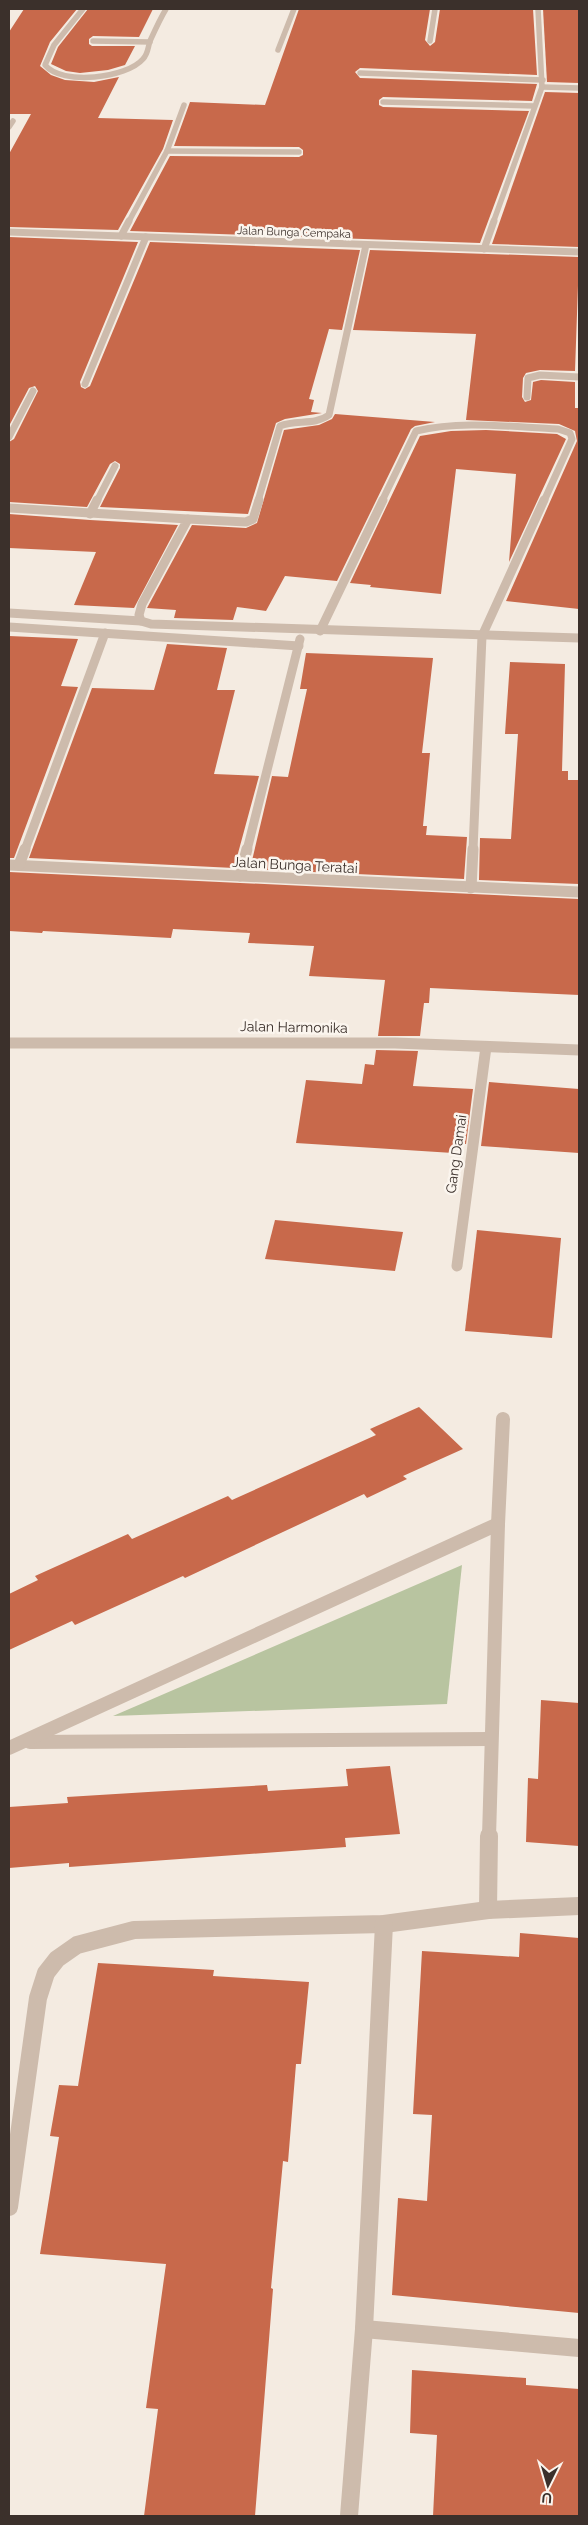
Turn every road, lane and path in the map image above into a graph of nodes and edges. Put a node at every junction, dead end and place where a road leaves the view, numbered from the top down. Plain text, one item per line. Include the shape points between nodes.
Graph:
1 (84, 9) edge
2 (166, 9) edge
3 (294, 9) edge
4 (435, 9) edge
5 (538, 9) edge
6 (93, 41) dead end
7 (430, 41) dead end
8 (150, 42) junction
9 (278, 50) dead end
10 (360, 73) dead end
11 (543, 80) junction
12 (542, 87) junction
13 (579, 88) edge
14 (383, 102) dead end
15 (184, 105) dead end
16 (534, 106) junction
17 (13, 121) dead end
18 (9, 128) edge
19 (167, 151) junction
20 (299, 152) dead end
21 (9, 232) edge
22 (121, 236) junction
23 (146, 237) junction
24 (366, 245) junction
25 (484, 249) junction
26 (579, 252) edge
27 (579, 377) edge
28 (85, 384) dead end
29 (33, 391) dead end
30 (527, 397) dead end
31 (9, 437) edge
32 (115, 466) dead end
33 (9, 508) edge
34 (90, 514) junction
35 (188, 519) junction
36 (9, 613) edge
37 (141, 621) junction
38 (9, 627) edge
39 (302, 630) junction
40 (320, 631) junction
41 (106, 633) junction
42 (482, 636) junction
43 (579, 638) edge
44 (299, 646) junction
45 (14, 865) edge
46 (240, 876) junction
47 (471, 888) junction
48 (579, 892) edge
49 (9, 1043) edge
50 (486, 1047) junction
51 (579, 1050) edge
52 (456, 1266) dead end
53 (503, 1419) dead end
54 (498, 1524) junction
55 (490, 1739) junction
56 (24, 1742) junction
57 (9, 1748) edge
58 (579, 1906) edge
59 (488, 1910) junction
60 (384, 1924) junction
61 (9, 2207) edge
62 (364, 2329) junction
63 (579, 2348) edge
64 (350, 2516) edge

1 - 8 street via 54,45 45,65 49,70 72,75 120,73 133,68 144,58
2 - 8 street
3 - 9 street
4 - 7 street
5 - 11 street
6 - 8 street
10 - 11 street
11 - 12 street
12 - 13 street
12 - 16 street
14 - 16 street
15 - 19 street
16 - 25 street
17 - 18 street
19 - 20 street
19 - 22 street
21 - 22 street, Jalan Bunga Cempaka
22 - 23 street, Jalan Bunga Cempaka
23 - 24 street, Jalan Bunga Cempaka
23 - 28 street
24 - 25 street, Jalan Bunga Cempaka
24 - 35 street via 329,416 321,421 280,426 253,520
25 - 26 street, Jalan Bunga Cempaka
27 - 30 street via 540,375 528,378
29 - 31 street
32 - 34 street
33 - 34 street
34 - 35 street
35 - 37 street via 142,604
36 - 37 street
37 - 39 street
38 - 41 street
39 - 40 street
39 - 44 street
40 - 42 street
40 - 42 street via 416,431 431,426 450,426 558,429 570,433 572,439
41 - 44 street
41 - 45 street
42 - 43 street
42 - 47 street
44 - 46 street
45 - 46 street, Jalan Bunga Teratai
46 - 47 street, Jalan Bunga Teratai
47 - 48 street, Jalan Bunga Teratai
49 - 50 street, Jalan Harmonika via 270,1042
50 - 51 street, Jalan Harmonika
50 - 52 street, Gang Damai
53 - 54 street
54 - 55 street
54 - 56 street
55 - 56 street
55 - 59 street
56 - 57 street
58 - 59 street
59 - 60 street
60 - 61 street via 134,1930 77,1945 57,1959 46,1973 38,1998
60 - 62 street
62 - 63 street
62 - 64 street

